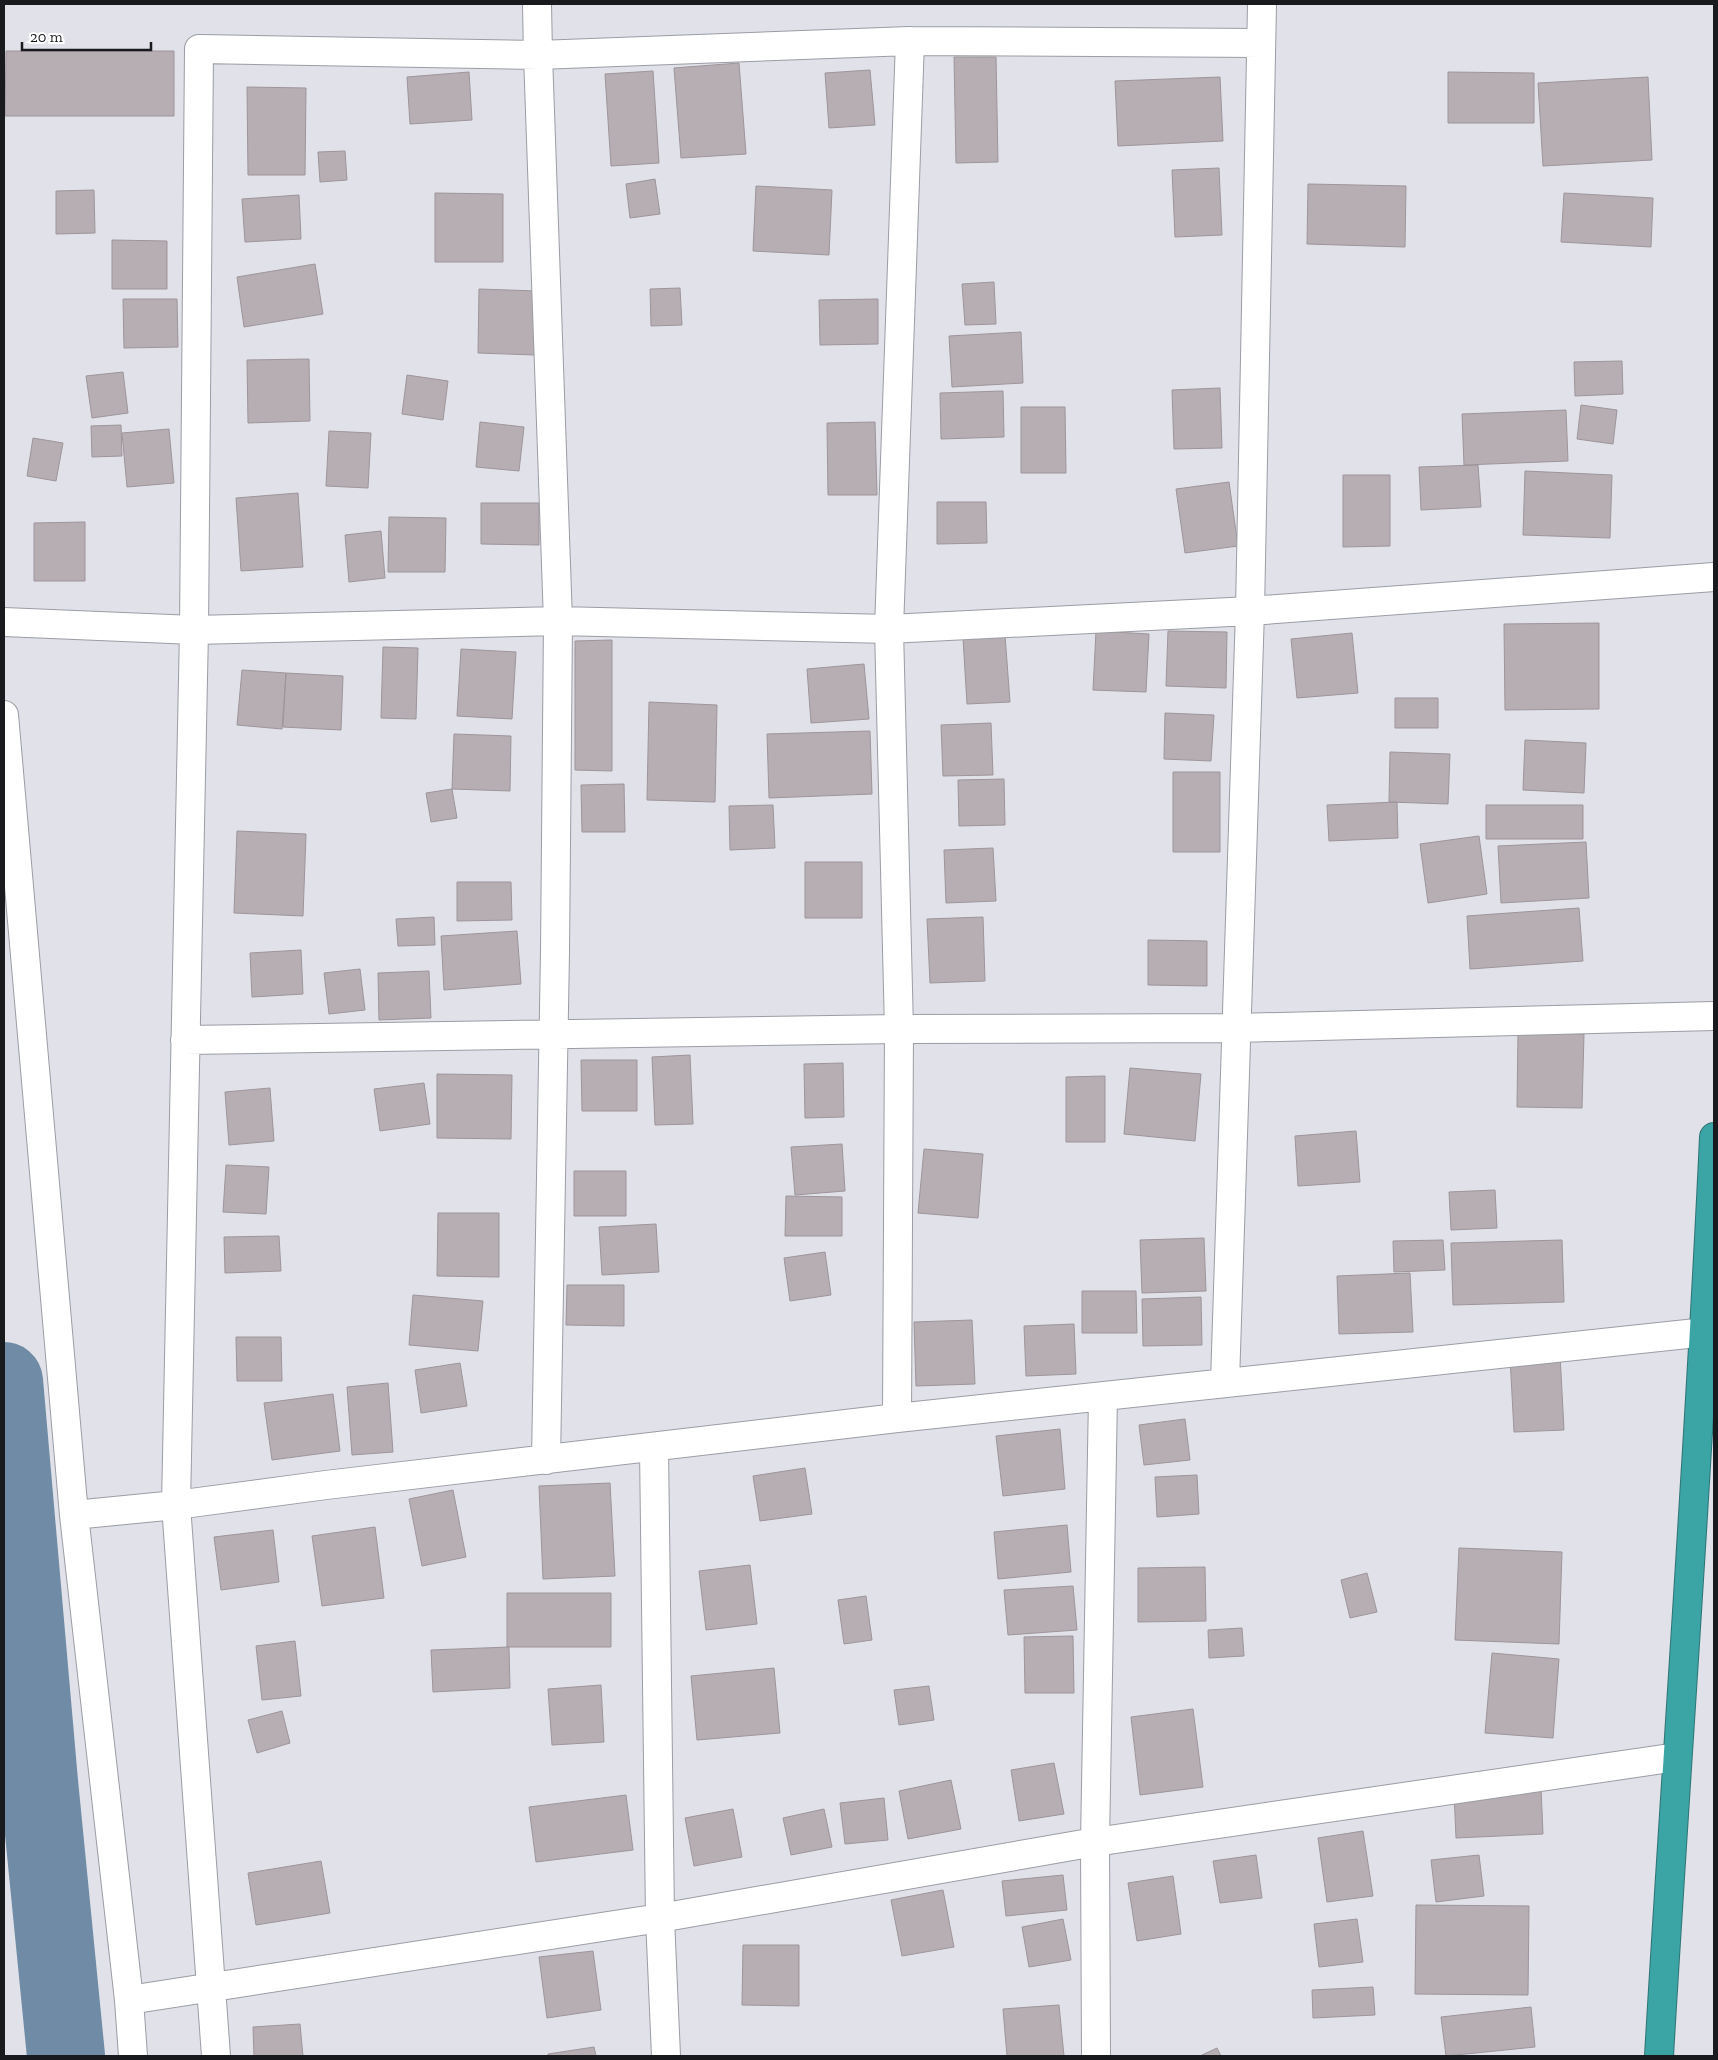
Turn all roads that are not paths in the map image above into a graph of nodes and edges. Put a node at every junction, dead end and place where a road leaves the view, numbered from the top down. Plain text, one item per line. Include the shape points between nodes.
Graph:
1 (538, 4) edge
2 (1262, 4) edge
3 (910, 41) junction
4 (1261, 42) junction
5 (538, 54) junction
6 (1714, 577) edge
7 (1250, 612) junction
8 (558, 621) junction
9 (4, 622) edge
10 (890, 629) junction
11 (194, 630) junction
12 (4, 715) edge
13 (1714, 1016) edge
14 (1237, 1028) junction
15 (899, 1030) junction
16 (554, 1034) junction
17 (185, 1040) junction
18 (1714, 1138) edge
19 (1706, 1332) junction
20 (1225, 1382) junction
21 (1103, 1396) junction
22 (897, 1418) junction
23 (654, 1448) junction
24 (546, 1460) junction
25 (176, 1505) junction
26 (74, 1515) junction
27 (1677, 1757) junction
28 (1095, 1842) junction
29 (660, 1918) junction
30 (211, 1988) junction
31 (129, 2000) junction
32 (133, 2056) edge
33 (216, 2056) edge
34 (666, 2056) edge
35 (1096, 2056) edge
36 (1660, 2056) edge

1 - 5 street
2 - 4 street
3 - 4 street
3 - 5 street
3 - 10 street
4 - 7 street
5 - 8 street
5 - 11 street via 199,48
6 - 7 street
7 - 10 street
7 - 14 street
8 - 10 street
8 - 11 street
8 - 16 street
9 - 11 street
10 - 15 street
11 - 17 street
12 - 26 street
13 - 14 street
14 - 15 street
14 - 20 street
15 - 16 street
15 - 22 street
16 - 17 street
16 - 24 street
17 - 25 street
18 - 19 highway
19 - 20 street
19 - 27 highway
20 - 21 street
21 - 22 street
21 - 28 street
22 - 23 street
23 - 24 street
23 - 29 street
24 - 25 street
25 - 26 street
25 - 30 street
26 - 31 street
27 - 28 street
27 - 36 highway
28 - 29 street
28 - 35 street
29 - 30 street
29 - 34 street
30 - 31 street
30 - 33 street
31 - 32 street

